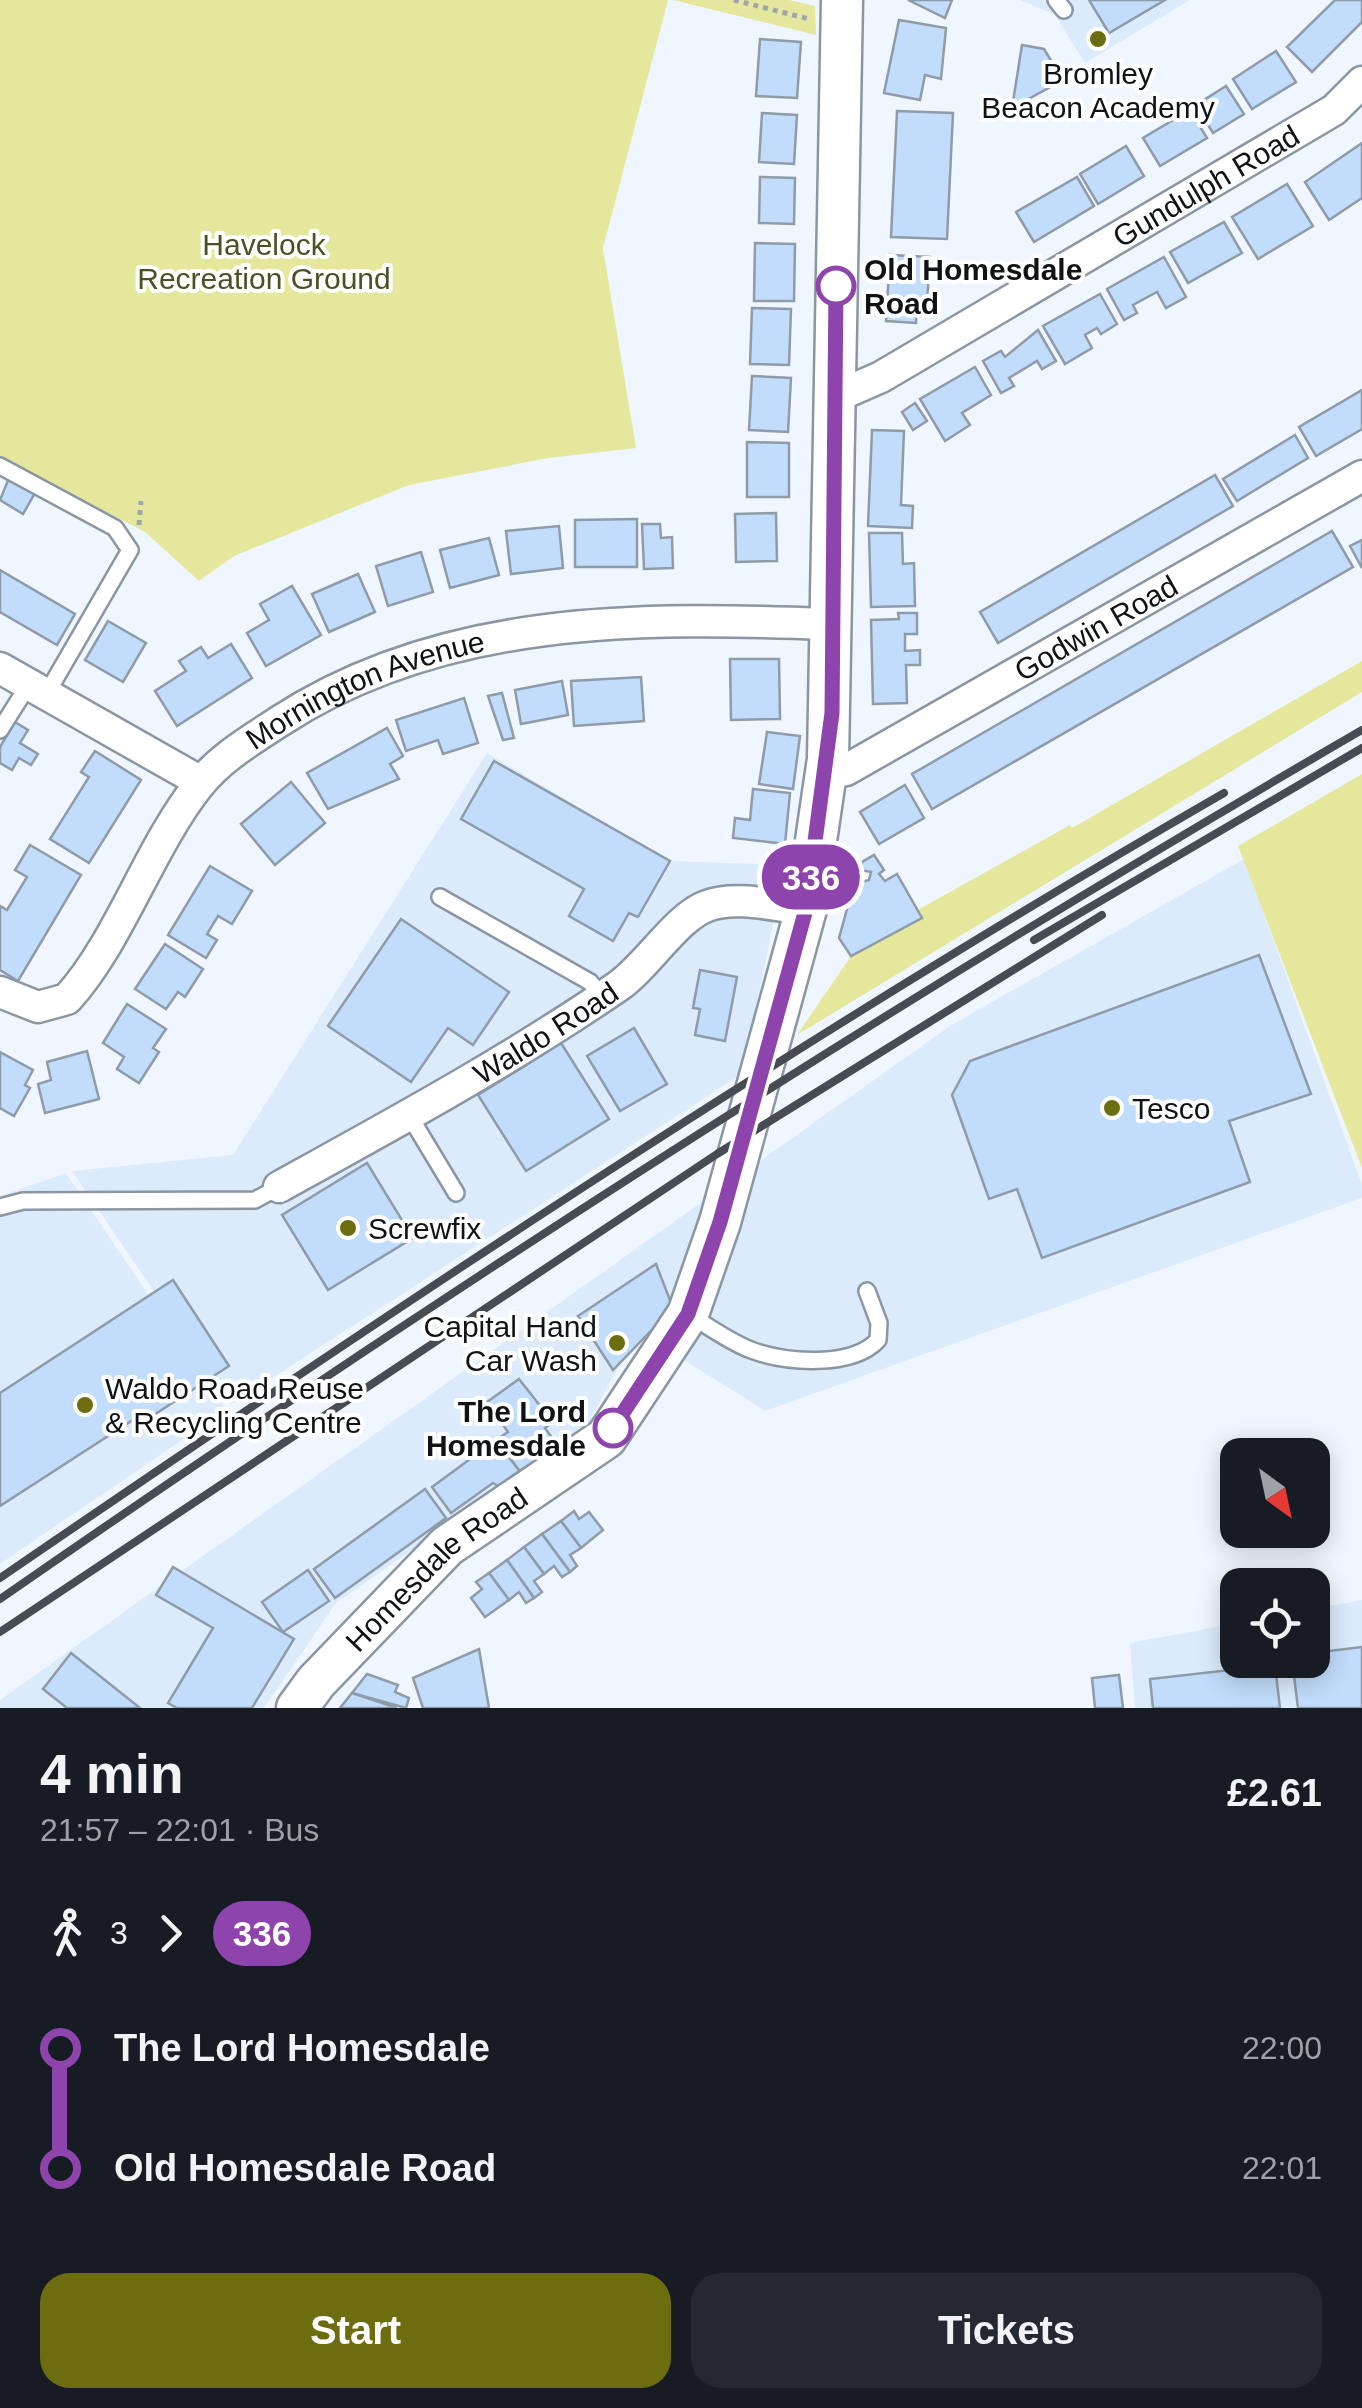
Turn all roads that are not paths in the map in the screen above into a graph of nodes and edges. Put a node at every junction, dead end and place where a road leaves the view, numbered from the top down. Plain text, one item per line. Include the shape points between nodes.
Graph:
1 (842, 12) edge
2 (1362, 82) edge
3 (834, 390) junction
4 (0, 466) edge
5 (1362, 476) edge
6 (829, 624) junction
7 (0, 668) edge
8 (38, 688) junction
9 (0, 730) edge
10 (826, 774) junction
11 (201, 782) junction
12 (440, 897) dead end
13 (806, 909) junction
14 (0, 992) edge
15 (602, 997) junction
16 (409, 1116) junction
17 (280, 1187) joint
18 (456, 1194) dead end
19 (0, 1207) edge
20 (867, 1291) dead end
21 (688, 1314) junction
22 (296, 1708) edge

1 - 3 main road, Homesdale Road
2 - 3 street, Gundulph Road via 1334,110 881,377
3 - 6 main road, Homesdale Road
4 - 8 lane via 115,528 130,550
5 - 10 street, Godwin Road via 846,770
6 - 10 main road, Homesdale Road
6 - 11 street, Mornington Avenue via 529,629 455,644 328,690 234,751
7 - 8 street
8 - 9 lane
8 - 11 street
10 - 13 main road, Homesdale Road
11 - 14 street, Mornington Avenue via 77,988 38,1007
12 - 15 lane via 590,982
13 - 15 street, Waldo Road via 727,901 696,910 639,972
13 - 21 main road, Homesdale Road
15 - 16 street, Waldo Road
16 - 17 street, Waldo Road
16 - 18 lane
17 - 19 lane via 255,1200 23,1200
20 - 21 lane via 878,1340 866,1354 848,1358 753,1350
21 - 22 main road, Homesdale Road via 606,1438 447,1546

